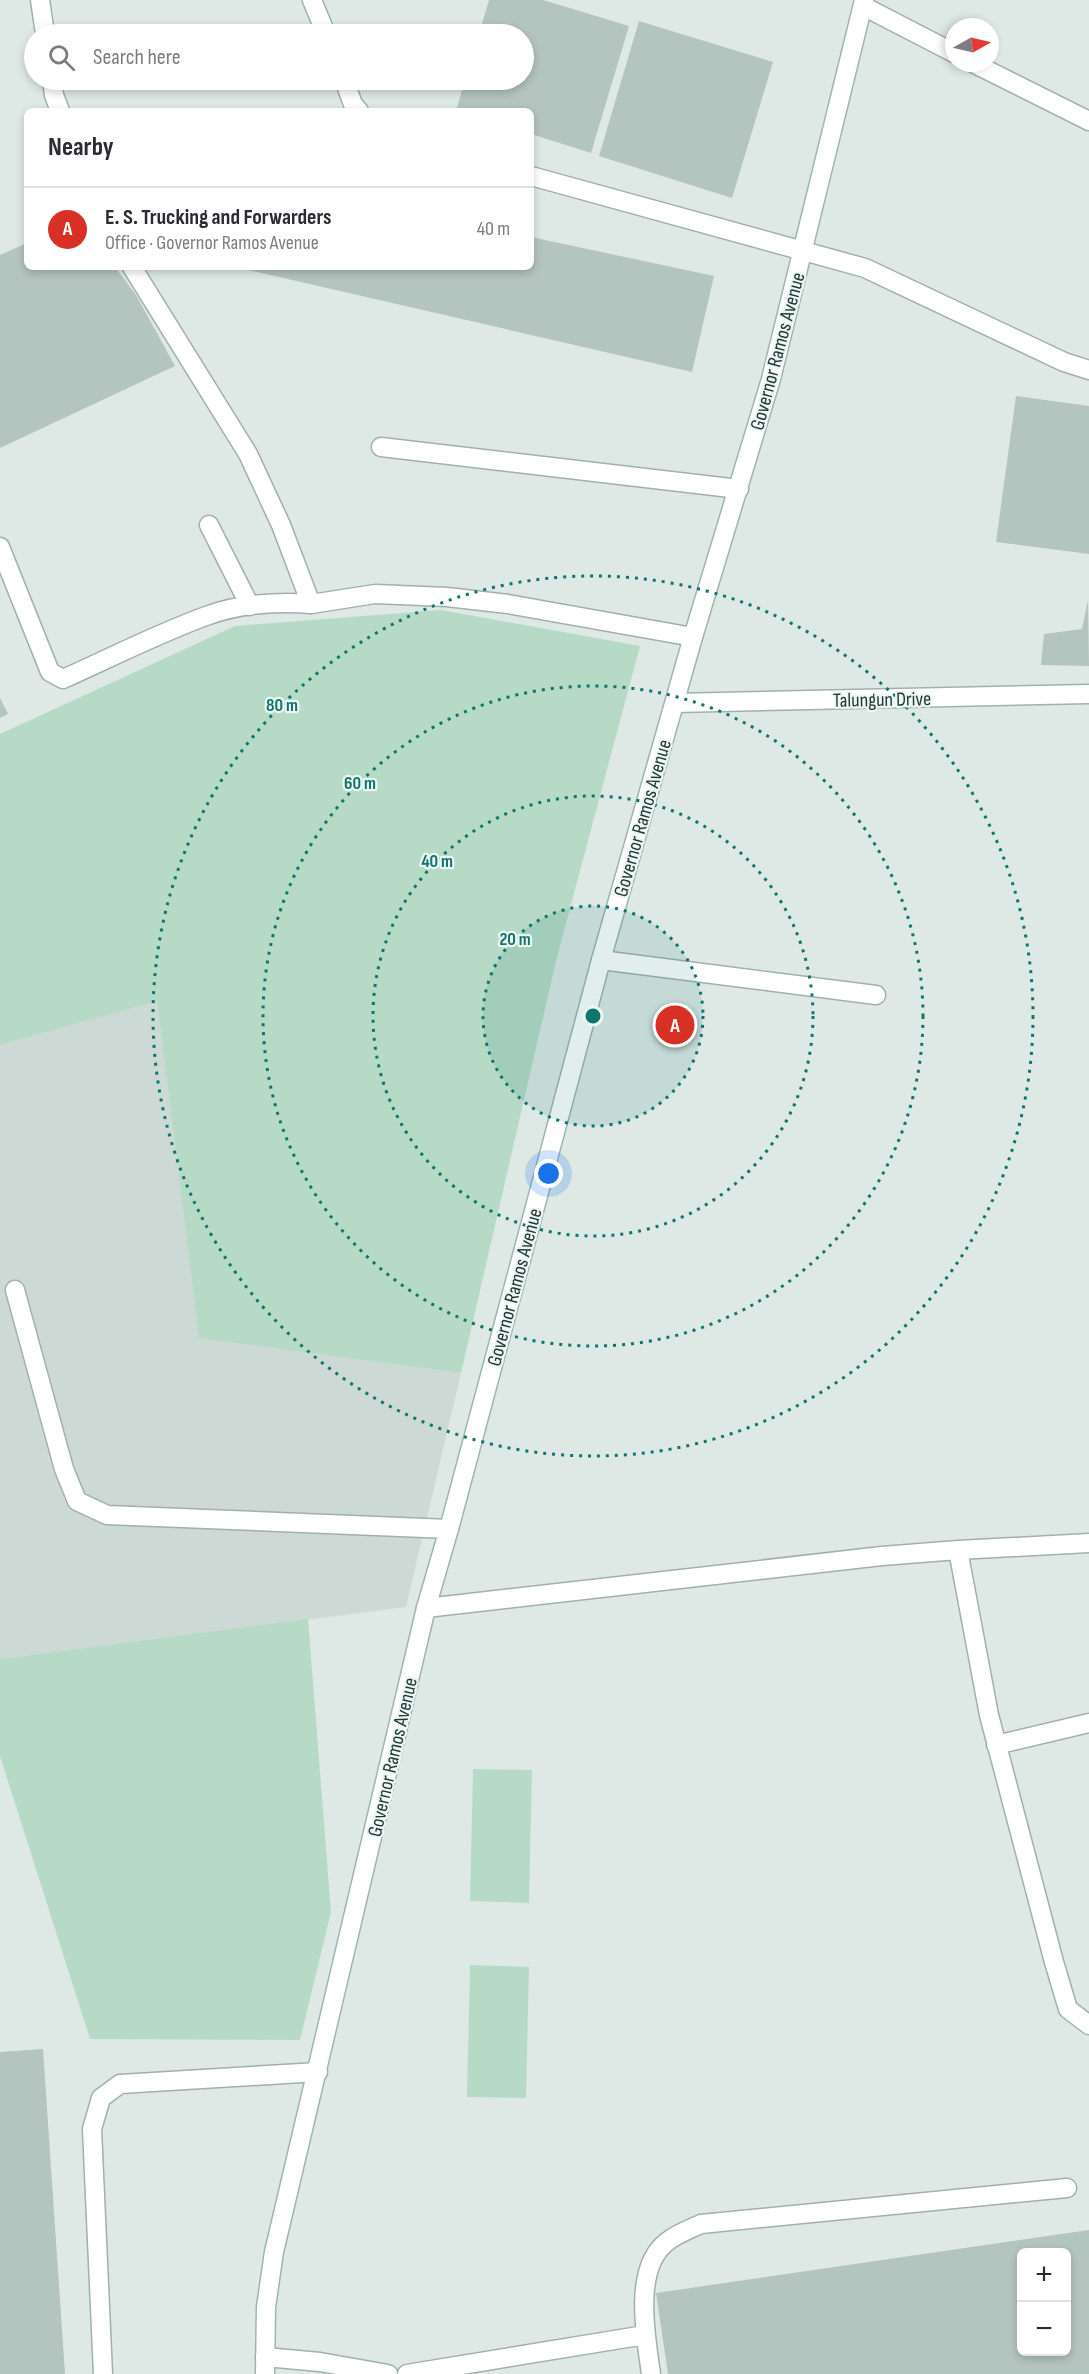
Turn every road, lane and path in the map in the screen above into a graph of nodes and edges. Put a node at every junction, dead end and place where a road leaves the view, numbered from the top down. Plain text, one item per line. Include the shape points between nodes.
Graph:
1 (40, 0) edge
2 (312, 0) edge
3 (863, 3) edge
4 (44, 24) edge
5 (322, 24) edge
6 (945, 48) edge
7 (991, 72) edge
8 (53, 90) edge
9 (348, 90) edge
10 (59, 108) edge
11 (356, 108) edge
12 (1089, 122) edge
13 (534, 177) edge
14 (804, 250) junction
15 (134, 270) edge
16 (1089, 370) edge
17 (381, 447) dead end
18 (739, 489) junction
19 (209, 525) dead end
20 (0, 547) edge
21 (311, 604) junction
22 (250, 606) junction
23 (693, 637) junction
24 (1089, 694) edge
25 (675, 703) junction
26 (601, 960) junction
27 (876, 995) dead end
28 (15, 1290) dead end
29 (449, 1530) junction
30 (1089, 1544) edge
31 (958, 1550) junction
32 (426, 1608) junction
33 (1089, 1723) edge
34 (996, 1745) junction
35 (1089, 2025) edge
36 (318, 2072) junction
37 (1066, 2188) dead end
38 (645, 2335) junction
39 (265, 2366) edge
40 (104, 2374) edge
41 (388, 2374) edge
42 (407, 2374) edge
43 (651, 2374) edge

1 - 4 street
2 - 5 street
3 - 6 street
3 - 14 street, Governor Ramos Avenue
7 - 12 street
8 - 10 street
9 - 11 street
13 - 14 street
14 - 16 street via 865,268 1064,362
14 - 18 street, Governor Ramos Avenue
15 - 21 street via 248,454
17 - 18 street
18 - 23 street, Governor Ramos Avenue
19 - 22 street
20 - 22 street via 50,672 63,679 208,615
21 - 22 street
21 - 23 street via 375,594 447,597
23 - 25 street, Governor Ramos Avenue
24 - 25 street, Talungun Drive
25 - 26 street, Governor Ramos Avenue
26 - 27 street
26 - 29 street, Governor Ramos Avenue
28 - 29 street via 64,1469 77,1501 107,1515
29 - 32 street, Governor Ramos Avenue
30 - 31 street
31 - 32 street
31 - 34 street
32 - 36 street, Governor Ramos Avenue
33 - 34 street
34 - 35 street via 1068,2009
36 - 39 street, Governor Ramos Avenue via 274,2252 266,2307
36 - 40 street via 120,2084 101,2098 92,2129
37 - 38 street via 701,2224 667,2241 653,2260 644,2295
38 - 42 street
38 - 43 street
39 - 41 street via 320,2362

